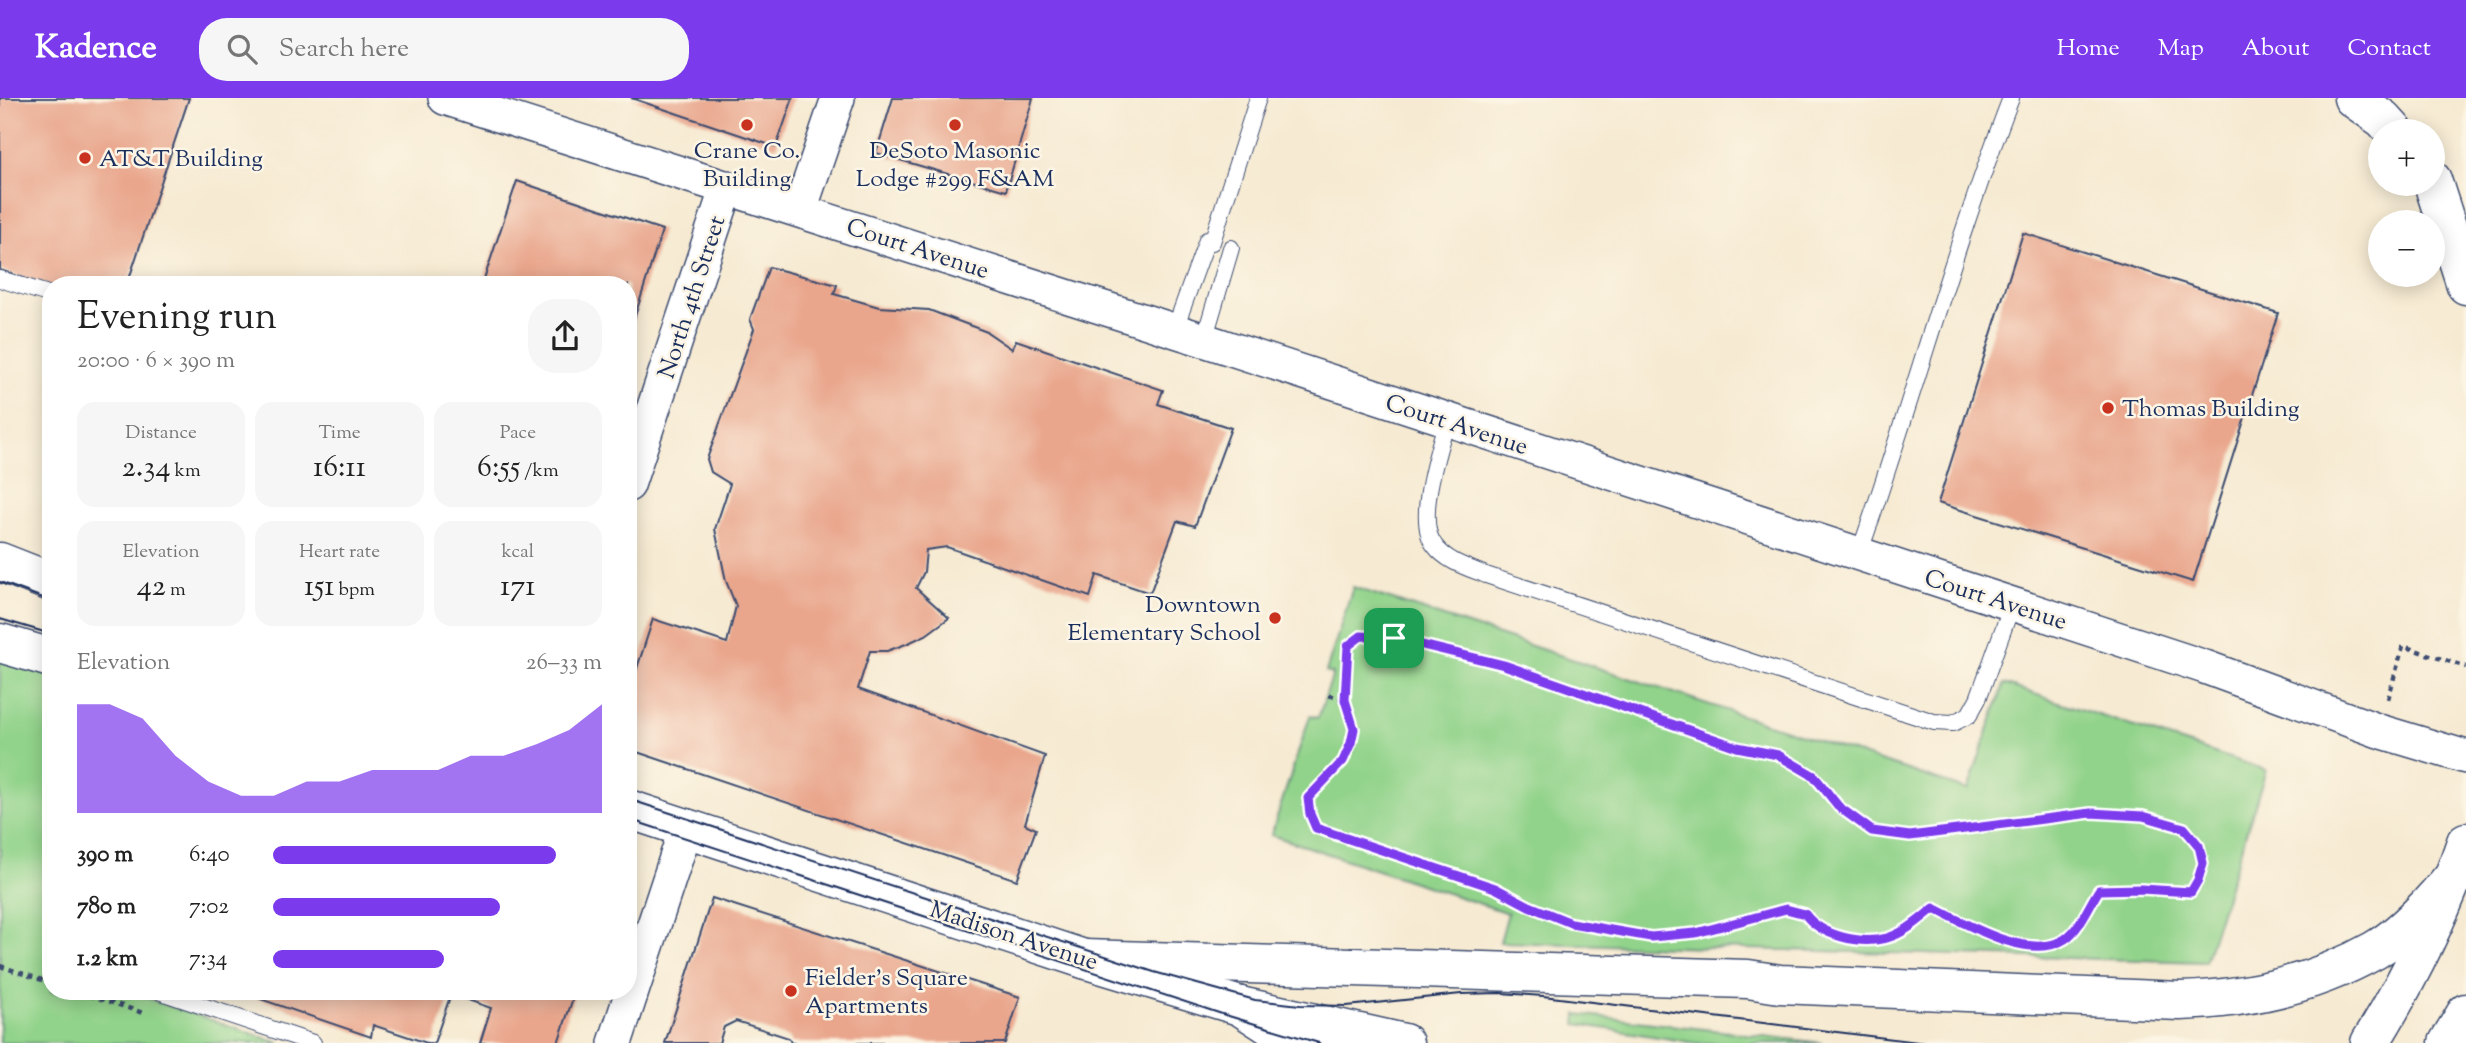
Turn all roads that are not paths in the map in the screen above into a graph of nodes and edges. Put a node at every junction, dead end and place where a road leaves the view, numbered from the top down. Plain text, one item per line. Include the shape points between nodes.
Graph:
1 (445, 98) edge
2 (838, 98) edge
3 (1258, 98) edge
4 (2011, 98) edge
5 (2353, 98) edge
6 (2402, 98) edge
7 (2383, 119) edge
8 (2410, 119) edge
9 (727, 187) junction
10 (2437, 196) edge
11 (800, 210) junction
12 (1231, 248) dead end
13 (0, 279) edge
14 (2466, 285) edge
15 (42, 293) edge
16 (1189, 336) junction
17 (1447, 420) junction
18 (637, 459) edge
19 (1859, 554) junction
20 (0, 562) edge
21 (42, 578) edge
22 (2012, 605) junction
23 (0, 643) edge
24 (42, 655) edge
25 (2466, 757) edge
26 (637, 812) edge
27 (686, 828) junction
28 (2461, 858) edge
29 (1084, 959) junction
30 (637, 976) edge
31 (185, 1000) edge
32 (629, 1000) edge
33 (1240, 1006) junction
34 (2466, 1013) edge
35 (313, 1043) edge
36 (615, 1043) edge
37 (1297, 1043) edge
38 (1404, 1043) edge
39 (2370, 1043) edge
40 (2448, 1043) edge

1 - 9 street, Court Avenue
2 - 11 street
3 - 16 lane via 1210,241
4 - 19 lane
5 - 7 main road
6 - 8 main road
9 - 11 street, Court Avenue
9 - 18 street, North 4th Street
10 - 14 main road
11 - 16 street, Court Avenue
12 - 16 lane
13 - 15 lane
16 - 17 street, Court Avenue
17 - 19 street, Court Avenue
17 - 22 lane via 1428,493 1427,524 1433,545 1453,562 1934,722 1953,723 1969,715
19 - 22 street, Court Avenue
20 - 21 main road
22 - 25 street, Court Avenue
23 - 24 main road
26 - 27 main road, Madison Avenue
27 - 29 main road, Madison Avenue
27 - 30 street
28 - 29 main road via 2431,904 2376,950 2314,979 2223,1000 1748,979
28 - 39 main road via 2428,938
29 - 33 main road, Madison Avenue
31 - 35 lane
32 - 36 street
33 - 37 main road
33 - 38 main road, Madison Avenue
34 - 40 main road

